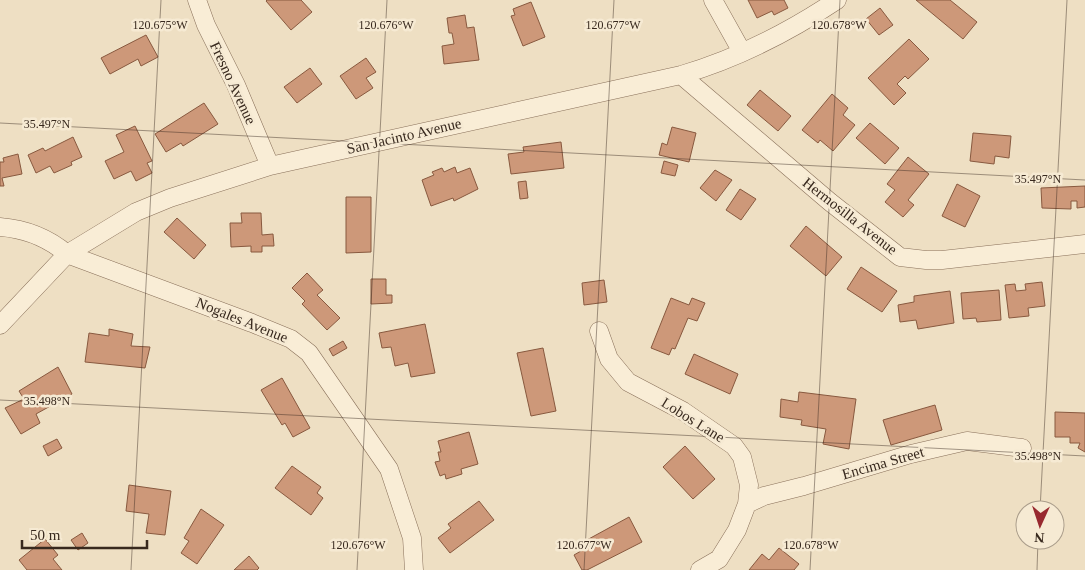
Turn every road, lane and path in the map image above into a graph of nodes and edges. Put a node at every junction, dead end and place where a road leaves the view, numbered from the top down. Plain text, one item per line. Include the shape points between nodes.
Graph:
1 (197, 0) edge
2 (713, 0) edge
3 (837, 0) edge
4 (742, 52) junction
5 (682, 75) junction
6 (270, 166) junction
7 (0, 227) edge
8 (1085, 244) edge
9 (67, 254) junction
10 (0, 325) edge
11 (599, 331) dead end
12 (1022, 448) dead end
13 (747, 504) junction
14 (414, 570) edge
15 (700, 570) edge

1 - 6 street, Fresno Avenue
2 - 4 street
3 - 4 street, San Jacinto Avenue via 815,15
4 - 5 street, San Jacinto Avenue
5 - 6 street, San Jacinto Avenue
5 - 8 street, Hermosilla Avenue via 830,202 900,256 942,260
6 - 9 street, San Jacinto Avenue via 136,212
7 - 9 street, Nogales Avenue via 38,235 55,243
9 - 10 street, San Jacinto Avenue
9 - 14 street, Nogales Avenue via 252,322 291,339 309,353 389,469 412,538
11 - 13 street, Lobos Lane via 609,359 628,382 683,411 734,446 742,457 749,485
12 - 13 street, Encima Street via 967,441 910,454 764,496
13 - 15 street, Lobos Lane via 737,530 719,559

